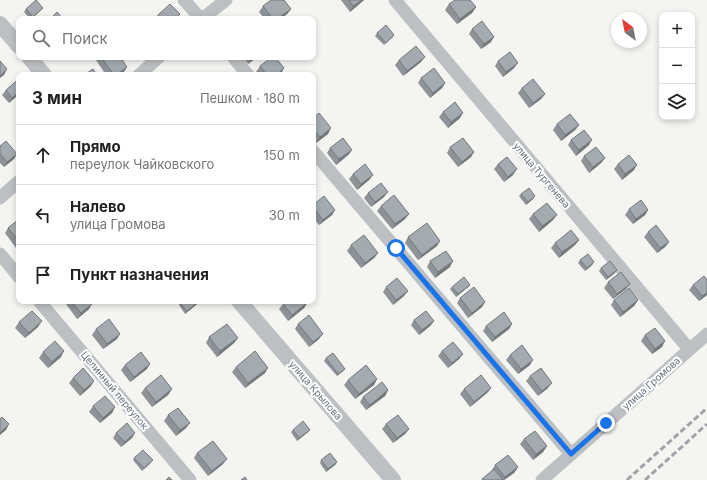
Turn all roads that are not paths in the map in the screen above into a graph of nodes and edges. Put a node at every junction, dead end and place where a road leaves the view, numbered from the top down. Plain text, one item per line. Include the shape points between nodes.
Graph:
1 (184, 0) edge
2 (226, 0) edge
3 (395, 0) edge
4 (199, 16) edge
5 (206, 16) edge
6 (0, 24) edge
7 (16, 43) edge
8 (31, 60) edge
9 (156, 60) edge
10 (236, 60) edge
11 (41, 72) edge
12 (142, 72) edge
13 (246, 72) edge
14 (316, 155) edge
15 (16, 184) edge
16 (0, 198) edge
17 (0, 254) edge
18 (16, 273) edge
19 (43, 304) edge
20 (242, 304) edge
21 (707, 334) edge
22 (689, 350) junction
23 (571, 454) junction
24 (190, 480) edge
25 (393, 480) edge
26 (542, 480) edge

1 - 4 street
2 - 5 street
3 - 22 street, улица Тургенева
6 - 7 street
8 - 11 street
9 - 12 street
10 - 13 street
14 - 23 street
15 - 16 street
17 - 18 street
19 - 24 street, Целинный переулок
20 - 25 street, улица Крылова
21 - 22 street, улица Громова
22 - 23 street, улица Громова
23 - 26 street, улица Громова

